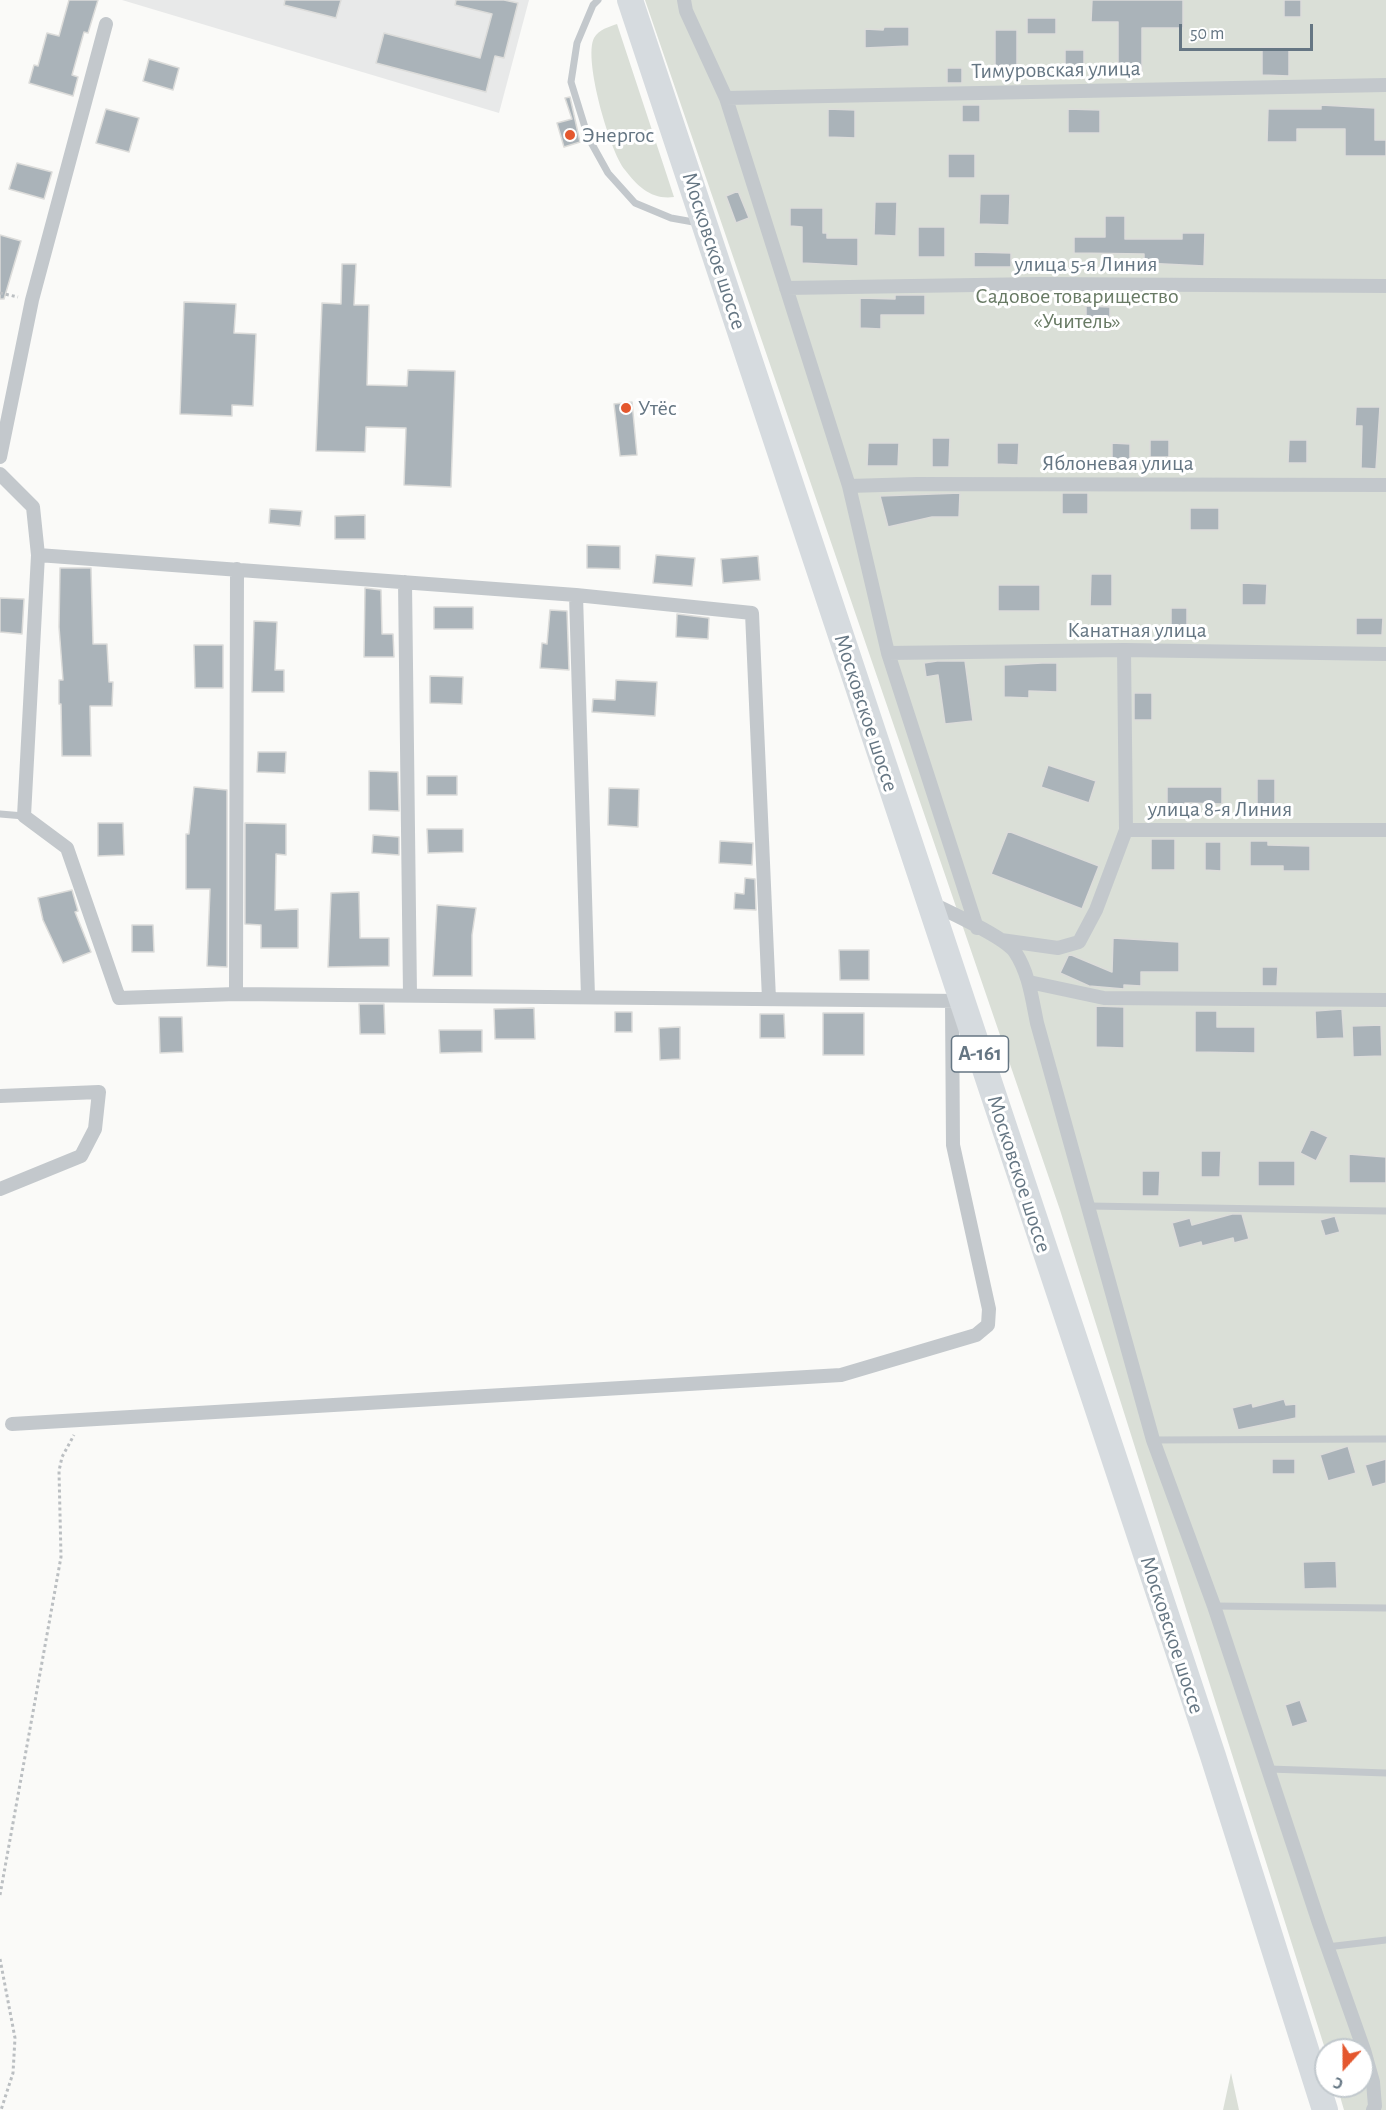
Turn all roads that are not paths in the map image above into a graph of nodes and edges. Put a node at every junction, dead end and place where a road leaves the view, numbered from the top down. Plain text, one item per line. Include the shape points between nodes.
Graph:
1 (598, 0) edge
2 (630, 0) edge
3 (684, 0) edge
4 (106, 24) dead end
5 (1386, 85) edge
6 (726, 98) junction
7 (705, 224) junction
8 (1386, 285) edge
9 (786, 288) junction
10 (0, 457) edge
11 (0, 474) edge
12 (1386, 485) edge
13 (849, 486) junction
14 (38, 555) junction
15 (237, 569) junction
16 (405, 582) junction
17 (576, 595) junction
18 (1124, 650) junction
19 (888, 653) junction
20 (1386, 654) edge
21 (0, 814) edge
22 (24, 816) junction
23 (1126, 830) junction
24 (1386, 830) edge
25 (929, 902) junction
26 (977, 927) junction
27 (999, 939) junction
28 (1029, 982) junction
29 (236, 994) junction
30 (410, 995) junction
31 (588, 997) junction
32 (769, 999) junction
33 (1386, 1000) edge
34 (957, 1001) junction
35 (0, 1096) edge
36 (0, 1189) edge
37 (1089, 1206) junction
38 (1386, 1211) edge
39 (12, 1424) dead end
40 (1386, 1439) edge
41 (1153, 1440) junction
42 (1214, 1606) junction
43 (1386, 1608) edge
44 (1268, 1769) junction
45 (1386, 1773) edge
46 (1386, 1940) edge
47 (1327, 1947) junction
48 (1325, 2110) edge
49 (1373, 2110) edge

1 - 7 lane via 577,43 571,82 588,137 608,173 635,202 671,218
2 - 7 highway, Московское шоссе / А-161
3 - 6 street
4 - 10 street via 32,300
5 - 6 street, Тимуровская улица
6 - 9 street
7 - 25 highway, Московское шоссе / А-161
8 - 9 street, улица 5-я Линия
9 - 13 street
11 - 14 street via 33,507
12 - 13 street, Яблоневая улица
13 - 19 street
14 - 15 street
14 - 22 street
15 - 16 street
15 - 29 street
16 - 17 street
16 - 30 street
17 - 31 street
17 - 32 street via 752,613
18 - 19 street, Канатная улица
18 - 20 street, Канатная улица
18 - 23 street, улица 8-я Линия
19 - 26 street
21 - 22 lane
22 - 29 street via 67,848 119,998
23 - 24 street, улица 8-я Линия
23 - 27 street via 1096,910 1079,942 1058,948
25 - 26 street
25 - 34 highway, Московское шоссе / А-161
26 - 27 street
27 - 28 street via 1015,951
28 - 33 street via 1104,998
28 - 37 street
29 - 30 street
30 - 31 street
31 - 32 street
32 - 34 street
34 - 39 street via 953,1145 989,1309 988,1325 976,1335 841,1376
34 - 48 highway, Московское шоссе / А-161 via 1209,1745
35 - 36 street via 99,1092 95,1129 81,1156
37 - 38 lane
37 - 41 street
40 - 41 lane
41 - 42 street
42 - 43 lane
42 - 44 street
44 - 45 lane
44 - 47 street
46 - 47 lane
47 - 49 street via 1373,2082

